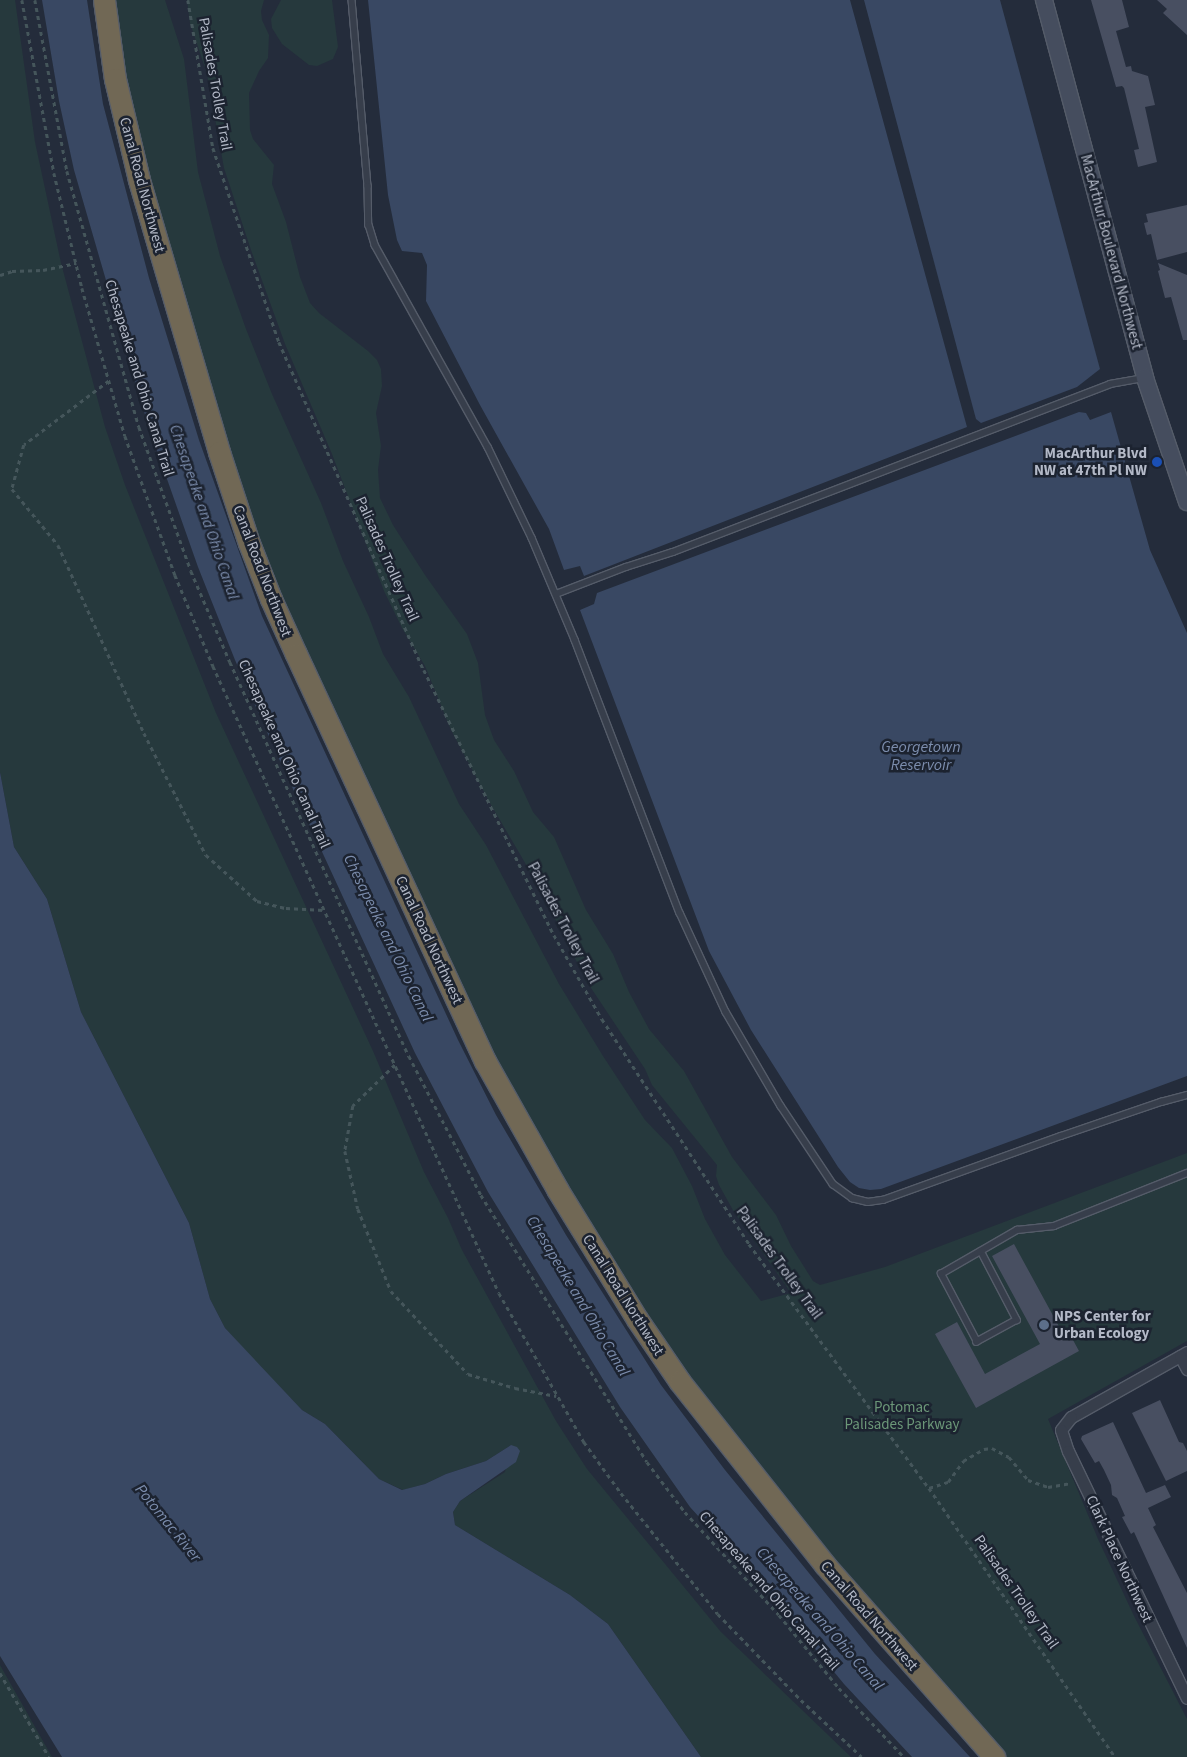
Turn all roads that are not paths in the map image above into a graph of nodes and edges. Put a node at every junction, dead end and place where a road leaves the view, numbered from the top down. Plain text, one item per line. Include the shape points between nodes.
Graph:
1 (104, 0) edge
2 (352, 0) edge
3 (1044, 0) edge
4 (1144, 378) junction
5 (1185, 493) edge
6 (556, 594) junction
7 (1187, 1095) edge
8 (1187, 1172) edge
9 (982, 1251) junction
10 (1183, 1354) edge
11 (1187, 1369) edge
12 (1187, 1698) edge
13 (994, 1757) edge

1 - 13 highway, Canal Road Northwest via 115,79 141,189 249,543 270,599 485,1061 556,1189 632,1312 680,1382 818,1558
2 - 6 lane via 369,225 375,245 488,447
3 - 4 main road, MacArthur Boulevard Northwest
4 - 5 main road, MacArthur Boulevard Northwest
4 - 6 lane via 1110,384
6 - 7 lane via 680,913 726,1012 781,1106 833,1184 852,1198 868,1202 883,1200
8 - 9 lane via 1054,1226 1017,1230
9 - 9 lane via 941,1274 977,1342 1016,1320
10 - 11 street
10 - 12 street, Clark Place Northwest via 1067,1419 1061,1434

